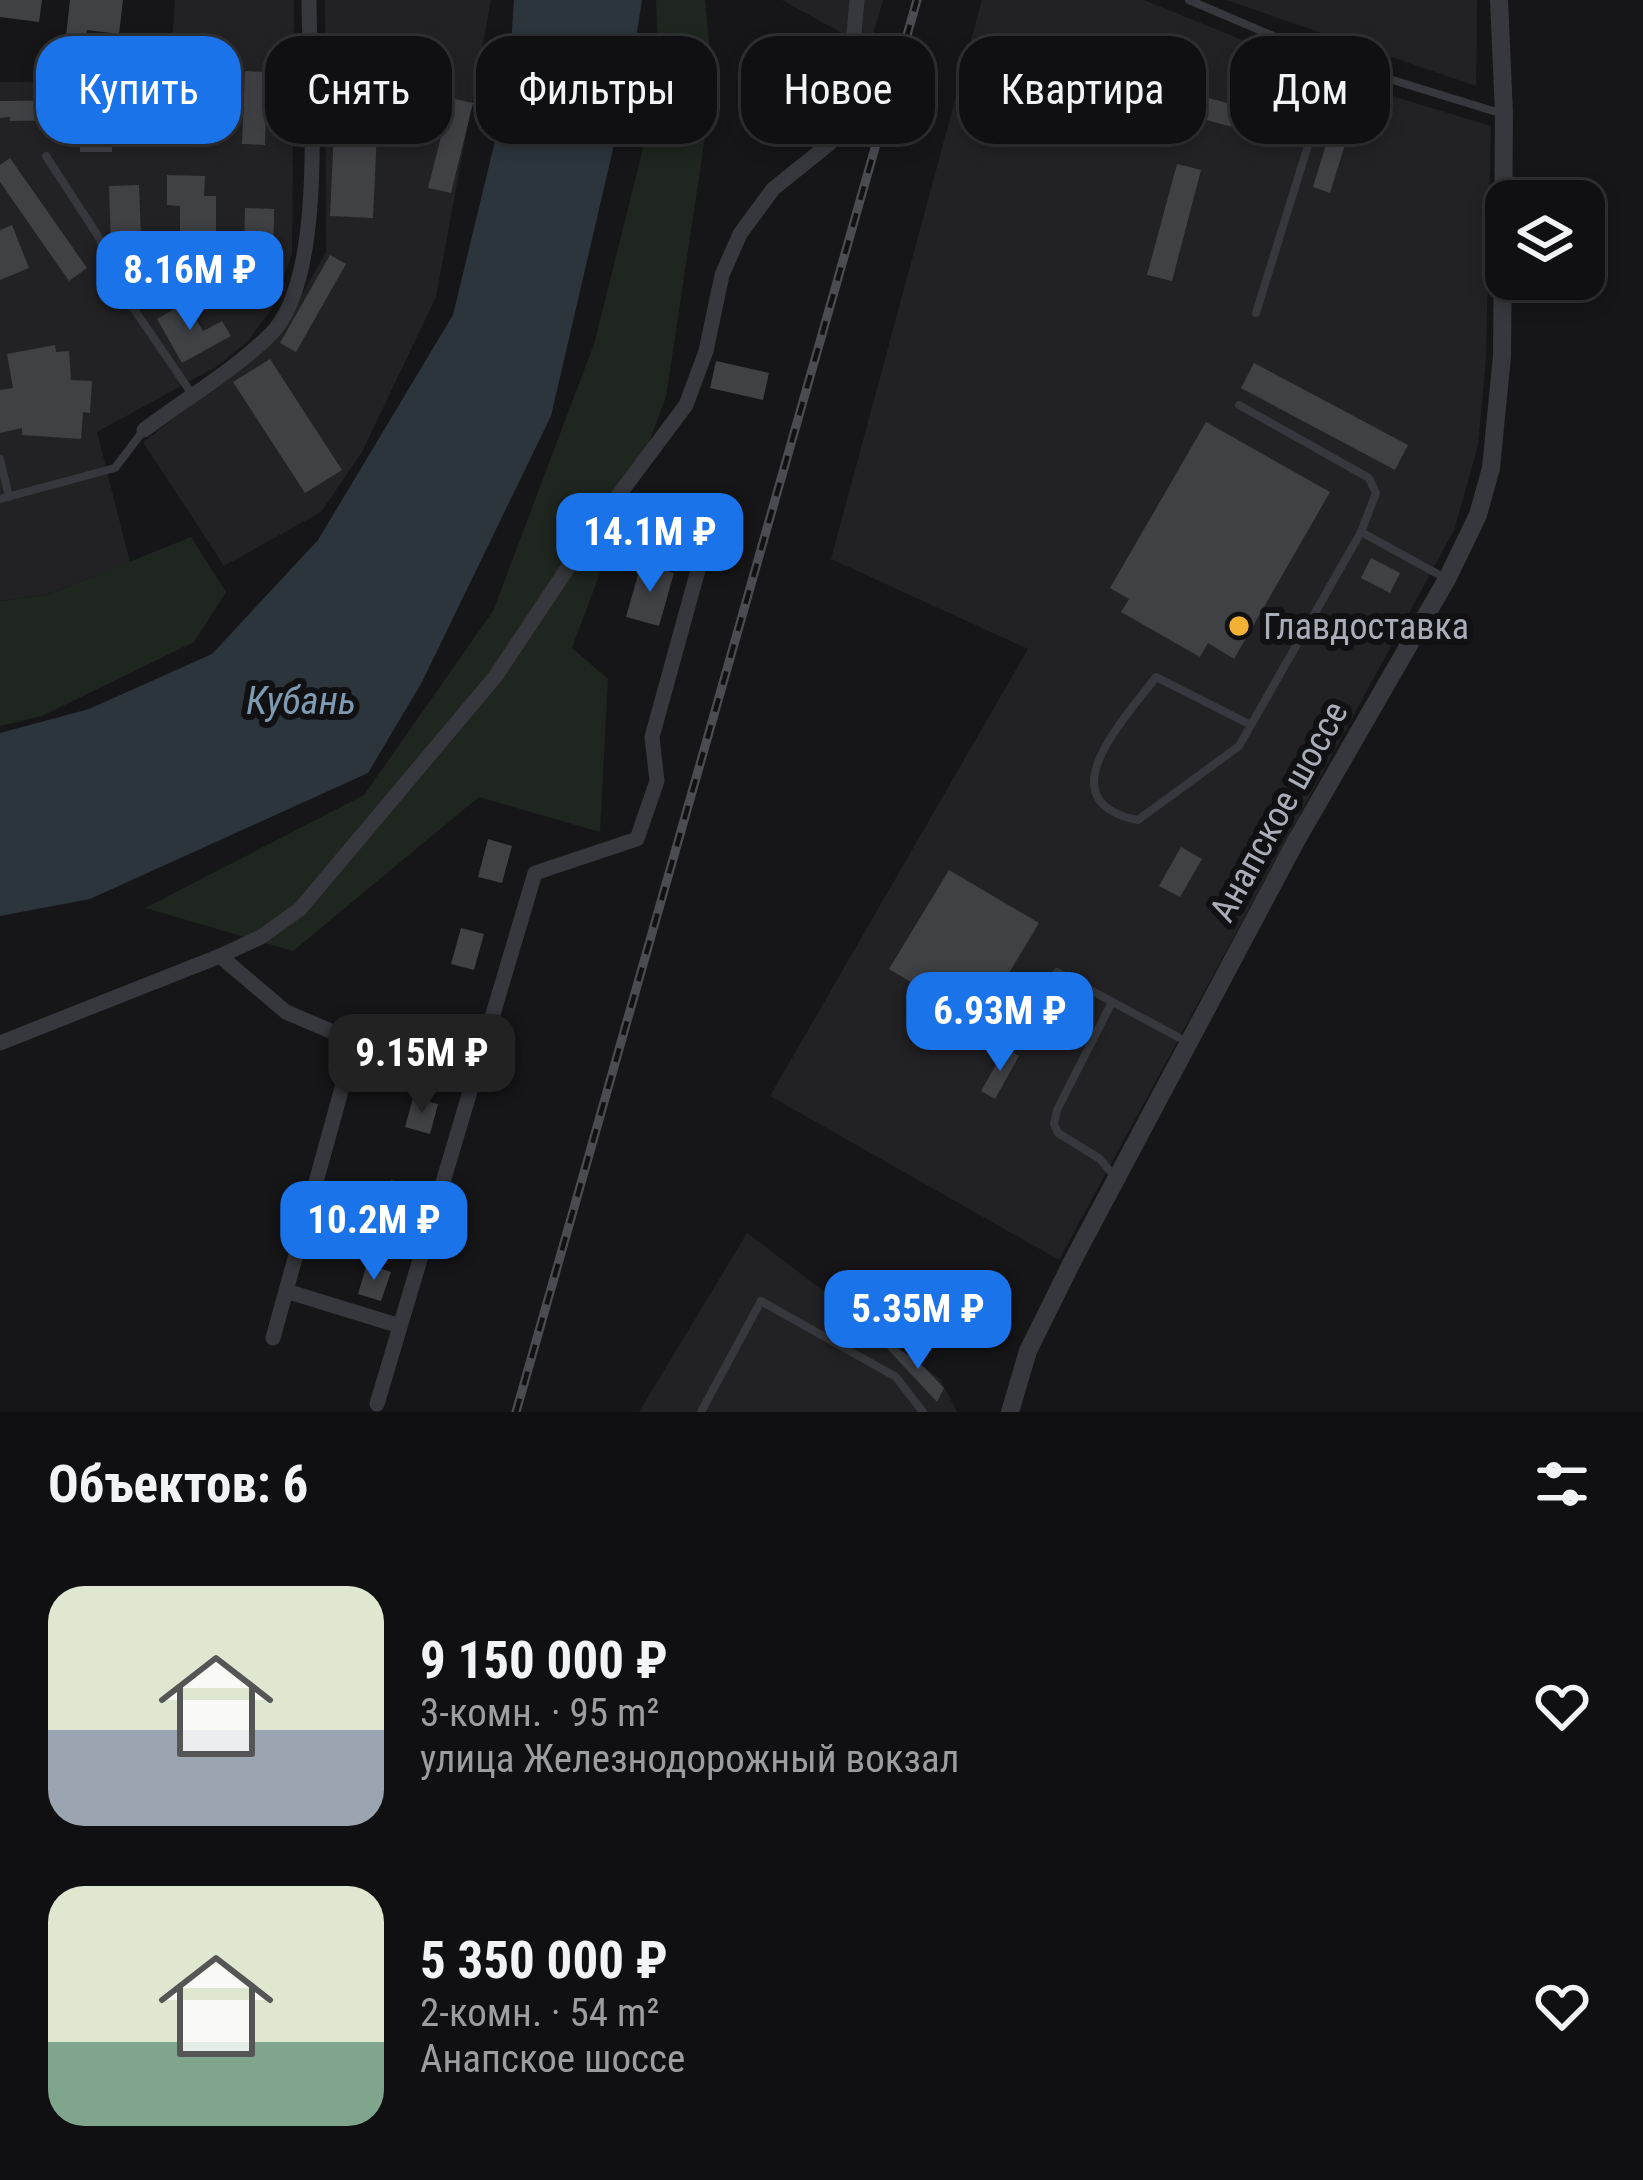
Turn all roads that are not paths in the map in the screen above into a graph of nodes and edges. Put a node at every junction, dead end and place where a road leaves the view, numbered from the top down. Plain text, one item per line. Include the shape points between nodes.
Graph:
1 (309, 0) edge
2 (857, 0) edge
3 (1189, 0) edge
4 (1499, 0) edge
5 (1273, 36) edge
6 (1390, 79) edge
7 (1504, 114) junction
8 (1309, 144) edge
9 (46, 156) dead end
10 (1256, 313) dead end
11 (191, 394) junction
12 (1239, 405) dead end
13 (144, 430) joint
14 (0, 459) edge
15 (4, 498) edge
16 (597, 524) junction
17 (1361, 532) junction
18 (1447, 579) junction
19 (1251, 724) junction
20 (220, 956) junction
21 (1112, 1002) junction
22 (1035, 1017) dead end
23 (1188, 1042) junction
24 (0, 1043) edge
25 (1116, 1178) junction
26 (286, 1291) junction
27 (400, 1326) junction
28 (273, 1338) dead end
29 (377, 1404) dead end
30 (701, 1412) edge
31 (923, 1412) edge
32 (1010, 1412) edge

1 - 11 street via 309,231 298,283 273,332
2 - 16 street via 851,67 829,144 773,189 740,234 686,405
3 - 5 lane
4 - 7 street, Анапское шоссе
6 - 7 lane
7 - 18 street, Анапское шоссе via 1499,416 1478,515
8 - 10 lane
9 - 11 lane
11 - 13 street
12 - 17 lane via 1369,478 1376,493
13 - 15 lane via 115,468
14 - 15 lane
16 - 20 street via 495,677 360,842 300,909
16 - 27 street via 696,557 652,737 657,781 637,839 535,873
17 - 18 lane
17 - 19 lane
18 - 23 street, Анапское шоссе
19 - 19 lane via 1239,746 1138,820 1100,805 1093,787 1099,755 1156,677
20 - 24 street
20 - 26 street via 286,1012 350,1043
21 - 22 lane via 1058,973
21 - 23 lane
21 - 25 lane via 1054,1124
23 - 25 street, Анапское шоссе
25 - 32 street, Анапское шоссе via 1028,1352
26 - 27 street
26 - 28 street
27 - 29 street
30 - 31 lane via 761,1301 896,1377

